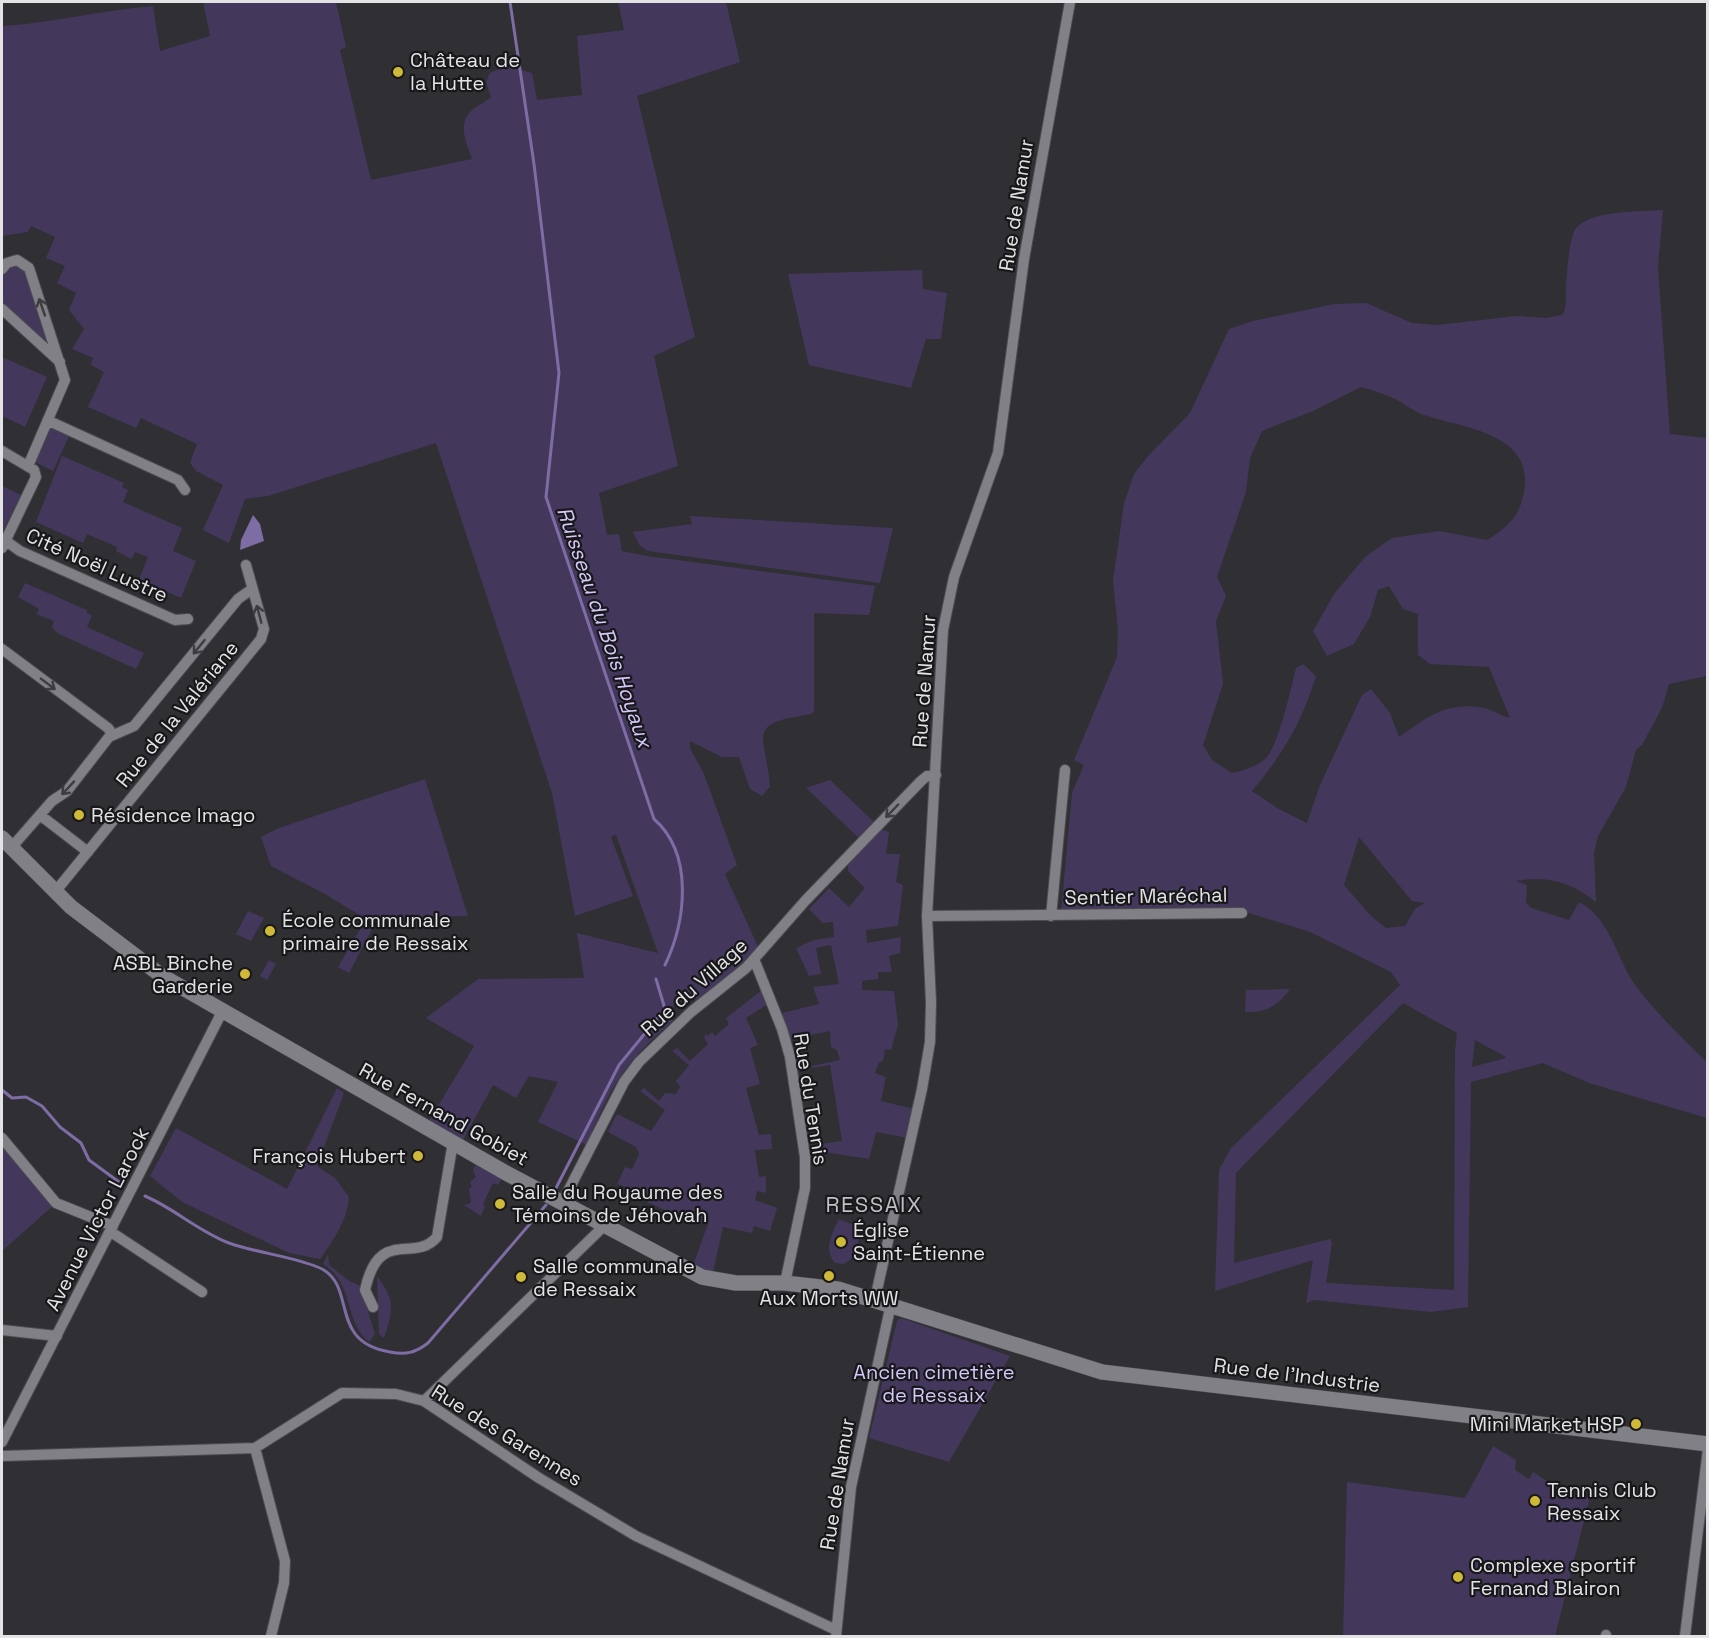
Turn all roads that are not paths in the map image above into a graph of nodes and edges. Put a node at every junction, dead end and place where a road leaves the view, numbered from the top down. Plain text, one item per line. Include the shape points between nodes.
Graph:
1 (1070, 2) edge
2 (2, 269) edge
3 (2, 309) edge
4 (60, 362) junction
5 (49, 421) junction
6 (2, 451) edge
7 (28, 466) junction
8 (185, 490) dead end
9 (4, 545) edge
10 (246, 565) dead end
11 (252, 589) junction
12 (188, 619) dead end
13 (2, 649) edge
14 (113, 735) junction
15 (1065, 770) dead end
16 (936, 775) junction
17 (40, 815) junction
18 (6, 843) edge
19 (88, 852) junction
20 (55, 892) junction
21 (1242, 913) dead end
22 (927, 916) junction
23 (1051, 916) junction
24 (757, 956) junction
25 (222, 1012) junction
26 (2, 1138) edge
27 (453, 1142) junction
28 (562, 1203) junction
29 (604, 1226) junction
30 (112, 1229) junction
31 (785, 1283) junction
32 (202, 1292) dead end
33 (875, 1299) junction
34 (891, 1304) junction
35 (373, 1307) dead end
36 (2, 1330) edge
37 (57, 1336) junction
38 (424, 1401) junction
39 (2, 1442) edge
40 (1707, 1444) edge
41 (255, 1448) junction
42 (1707, 1449) edge
43 (2, 1456) edge
44 (836, 1633) edge
45 (271, 1636) edge
46 (1685, 1636) edge

1 - 16 street, Rue de Namur via 1024,260 998,453 964,545 946,610
4 -> 2 street via 27,266 12,261
3 - 4 street
4 - 5 street via 65,380
5 - 7 street
5 - 8 street via 178,480
6 - 7 street
7 - 9 street, Cité Noël Lustre via 35,472 36,481
9 - 12 street, Cité Noël Lustre via 175,620
10 - 11 street, Rue de la Valériane
11 -> 14 street, Rue de la Valériane via 238,599 134,726
19 -> 11 street, Rue de la Valériane via 261,639 264,629
13 -> 14 street
14 -> 17 street, Rue de la Valériane via 67,791
15 - 23 street, Sentier Maréchal
16 - 22 street, Rue de Namur
16 -> 24 street, Rue du Village via 919,783
17 - 18 street, Rue de la Valériane
17 - 19 street
18 - 20 street, Rue Fernand Gobiet
19 - 20 street, Rue de la Valériane
20 - 25 street, Rue Fernand Gobiet via 136,958
21 - 23 street, Sentier Maréchal
22 - 23 street, Sentier Maréchal
22 - 33 street, Rue de Namur via 930,1042
24 - 28 street, Rue du Village via 639,1062 624,1082
24 - 31 street, Rue du Tennis via 790,1057 805,1157 805,1188
25 - 27 street, Rue Fernand Gobiet
25 - 30 street, Avenue Victor Larock
26 - 30 street via 56,1203
27 - 28 street, Rue Fernand Gobiet
27 - 35 street via 437,1237 426,1246 393,1249 380,1257 365,1290
28 - 29 street, Rue Fernand Gobiet
29 - 31 street, Rue Fernand Gobiet via 702,1277 736,1283
29 - 38 street
30 - 32 street
30 - 37 street, Avenue Victor Larock
31 - 33 street, Rue Fernand Gobiet via 829,1287
33 - 34 street, Rue Fernand Gobiet
34 - 40 street, Rue de l'Industrie via 1102,1372
34 - 44 street, Rue de Namur via 853,1477
36 - 37 street
37 - 39 street, Avenue Victor Larock
38 - 41 street, Rue des Garennes via 396,1394 342,1392
38 - 44 street, Rue des Garennes via 539,1478 636,1536
41 - 43 street
41 - 45 street via 285,1561 284,1583
42 - 46 street

